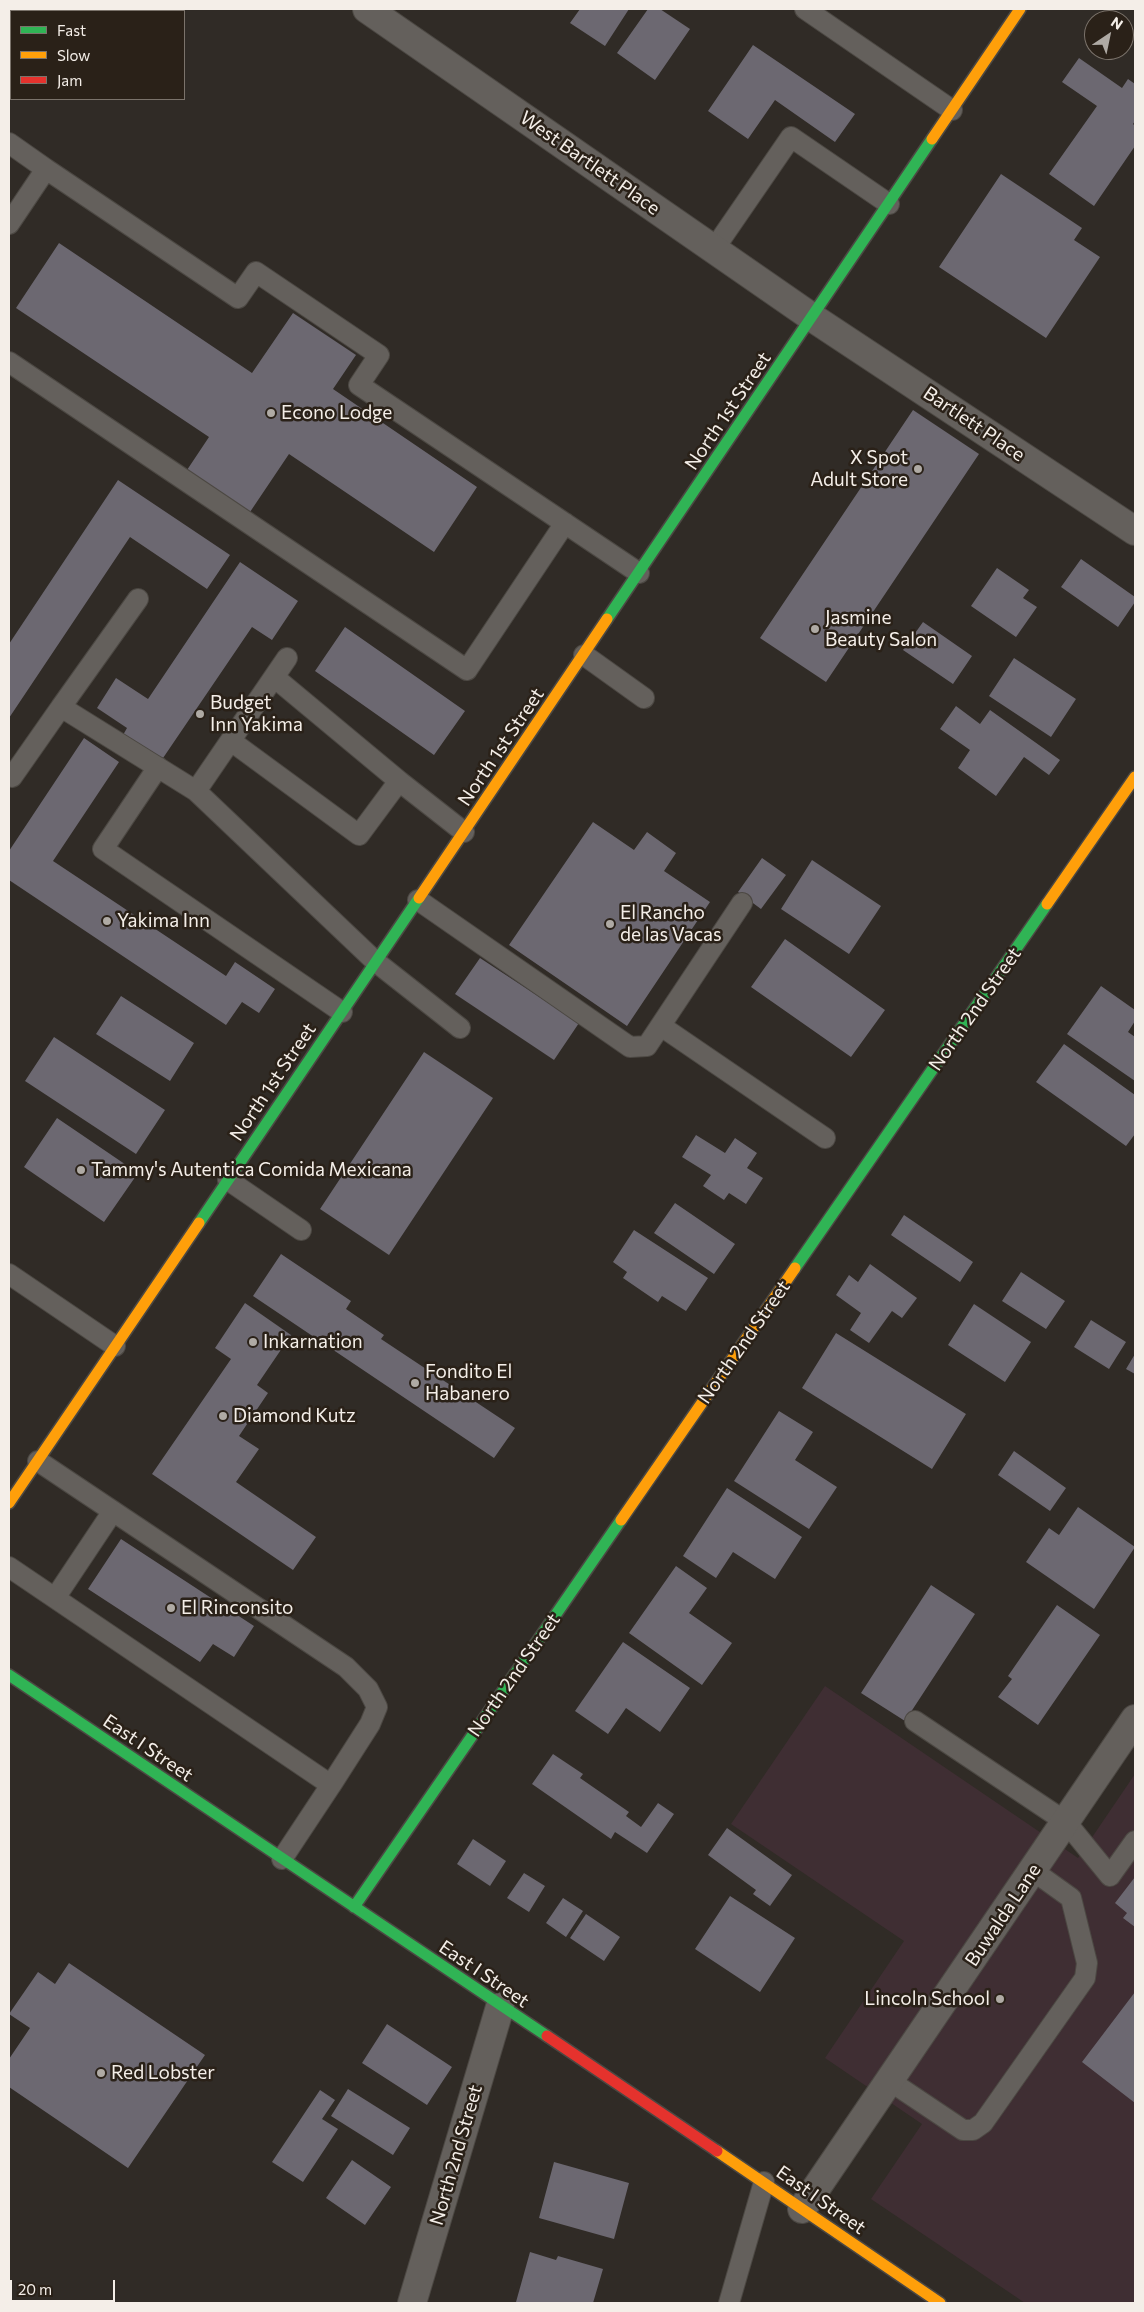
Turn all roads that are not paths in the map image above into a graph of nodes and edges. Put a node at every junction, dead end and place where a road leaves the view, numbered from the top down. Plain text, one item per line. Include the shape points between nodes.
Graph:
1 (367, 9) edge
2 (805, 9) edge
3 (1020, 9) edge
4 (952, 110) junction
5 (9, 143) edge
6 (46, 169) junction
7 (889, 204) junction
8 (9, 224) edge
9 (714, 249) junction
10 (813, 318) junction
11 (9, 362) edge
12 (565, 524) junction
13 (1135, 531) edge
14 (639, 574) junction
15 (138, 600) dead end
16 (584, 655) junction
17 (287, 658) dead end
18 (274, 677) junction
19 (644, 698) dead end
20 (61, 707) junction
21 (230, 741) junction
22 (158, 767) junction
23 (12, 777) dead end
24 (1135, 777) edge
25 (399, 781) junction
26 (196, 791) junction
27 (464, 832) junction
28 (418, 900) junction
29 (742, 904) dead end
30 (376, 962) junction
31 (342, 1012) junction
32 (661, 1026) junction
33 (460, 1028) dead end
34 (825, 1138) dead end
35 (228, 1180) junction
36 (301, 1230) dead end
37 (9, 1274) edge
38 (115, 1346) junction
39 (38, 1460) junction
40 (9, 1503) edge
41 (113, 1511) junction
42 (9, 1567) edge
43 (55, 1598) junction
44 (9, 1675) edge
45 (1135, 1720) edge
46 (915, 1721) dead end
47 (331, 1785) junction
48 (1066, 1822) junction
49 (1135, 1841) edge
50 (282, 1859) junction
51 (1032, 1870) junction
52 (354, 1907) junction
53 (500, 2006) junction
54 (890, 2081) junction
55 (764, 2182) junction
56 (802, 2209) junction
57 (412, 2303) edge
58 (729, 2303) edge
59 (940, 2303) edge

1 - 9 street, West Bartlett Place
2 - 4 lane
3 - 4 street, North 1st Street
4 - 7 street, North 1st Street
5 - 6 lane
6 - 8 lane
6 - 12 lane via 238,298 256,272 379,356 359,385
7 - 9 lane via 792,137
7 - 10 street, North 1st Street
9 - 10 street, West Bartlett Place
10 - 13 street, Bartlett Place
10 - 14 street, North 1st Street
11 - 12 lane via 467,670
12 - 14 lane
14 - 16 street, North 1st Street
15 - 20 lane
16 - 19 lane
16 - 27 street, North 1st Street
17 - 18 lane
18 - 21 lane
18 - 25 lane
20 - 22 lane
20 - 23 lane
21 - 25 lane via 359,835
21 - 26 lane
22 - 26 lane
22 - 31 lane via 103,849
24 - 52 street, North 2nd Street
25 - 27 lane
26 - 30 lane
27 - 28 street, North 1st Street
28 - 30 street, North 1st Street
28 - 32 lane via 630,1046 647,1046
29 - 32 lane
30 - 31 street, North 1st Street
30 - 33 lane
31 - 35 street, North 1st Street
32 - 34 lane
35 - 36 lane
35 - 38 street, North 1st Street
37 - 38 lane
38 - 39 street, North 1st Street
39 - 40 street, North 1st Street
39 - 41 lane
41 - 43 lane
41 - 47 lane via 346,1667 368,1689 377,1707 370,1724
42 - 43 lane
43 - 47 lane
44 - 50 street, East I Street
45 - 48 street, Buwalda Lane
46 - 48 lane
47 - 50 lane
48 - 49 lane via 1110,1876
48 - 51 street, Buwalda Lane
50 - 52 street, East I Street
51 - 54 street, Buwalda Lane
51 - 54 lane via 1071,1898 1087,1963 1085,1978 983,2123 973,2130 963,2130
52 - 53 street, East I Street
53 - 55 street, East I Street
53 - 57 street, North 2nd Street
54 - 56 street, Buwalda Lane
55 - 56 street, East I Street
55 - 58 lane
56 - 59 street, East I Street

